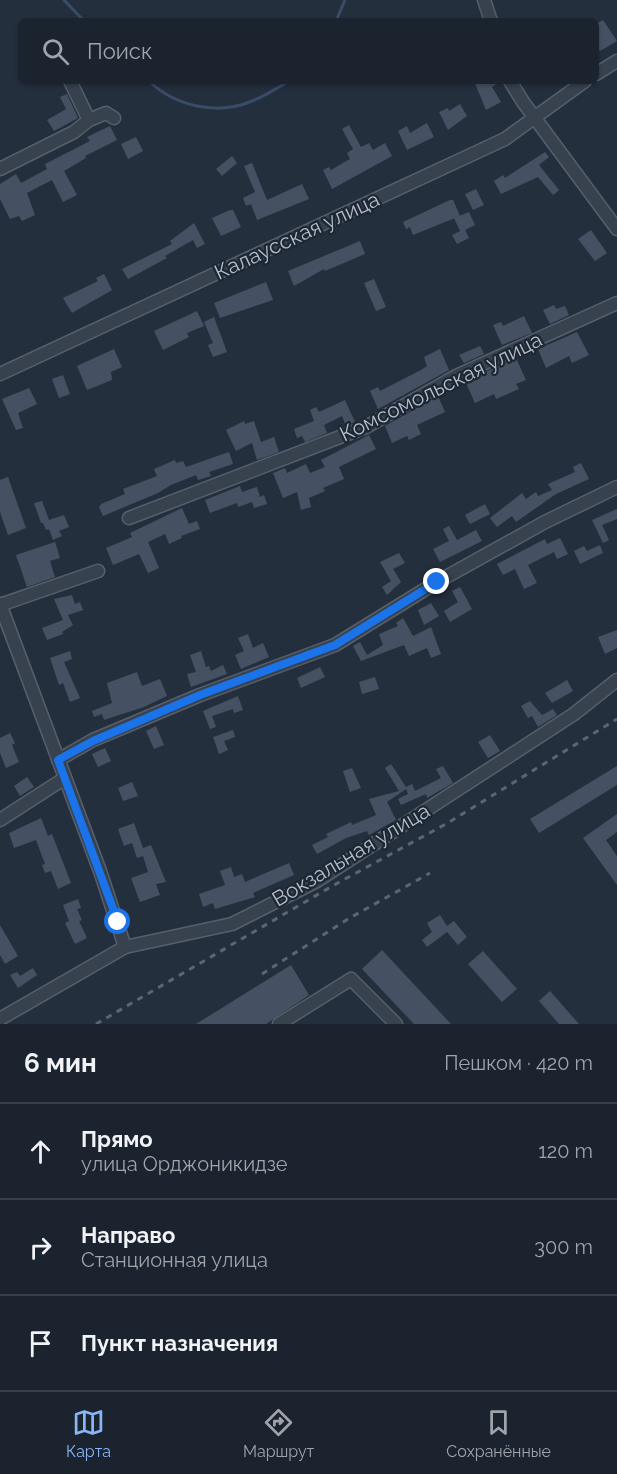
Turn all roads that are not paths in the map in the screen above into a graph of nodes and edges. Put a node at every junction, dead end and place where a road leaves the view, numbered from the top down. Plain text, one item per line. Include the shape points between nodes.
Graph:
1 (484, 0) edge
2 (490, 18) edge
3 (617, 61) edge
4 (599, 72) edge
5 (71, 84) edge
6 (512, 84) edge
7 (581, 84) edge
8 (114, 118) dead end
9 (534, 118) junction
10 (89, 120) junction
11 (0, 169) edge
12 (617, 229) edge
13 (617, 303) edge
14 (0, 374) edge
15 (617, 487) edge
16 (129, 518) dead end
17 (98, 570) dead end
18 (0, 604) edge
19 (617, 680) edge
20 (58, 760) junction
21 (64, 778) junction
22 (0, 820) edge
23 (125, 947) junction
24 (0, 1019) edge
25 (279, 1024) edge
26 (396, 1024) edge

1 - 2 street
3 - 4 street
5 - 10 street
6 - 9 street
7 - 9 street, Калаусская улица
8 - 10 street via 106,113
9 - 12 street
9 - 14 street, Калаусская улица via 506,139
10 - 11 street via 75,132
13 - 16 street, Комсомольская улица via 456,376 366,427
15 - 20 street via 437,582 335,645 200,695
17 - 18 street
18 - 20 street
19 - 23 street, Вокзальная улица via 574,714 317,881 232,924
20 - 21 street
21 - 22 street
21 - 23 street
23 - 24 street, Вокзальная улица
25 - 26 street via 351,979

